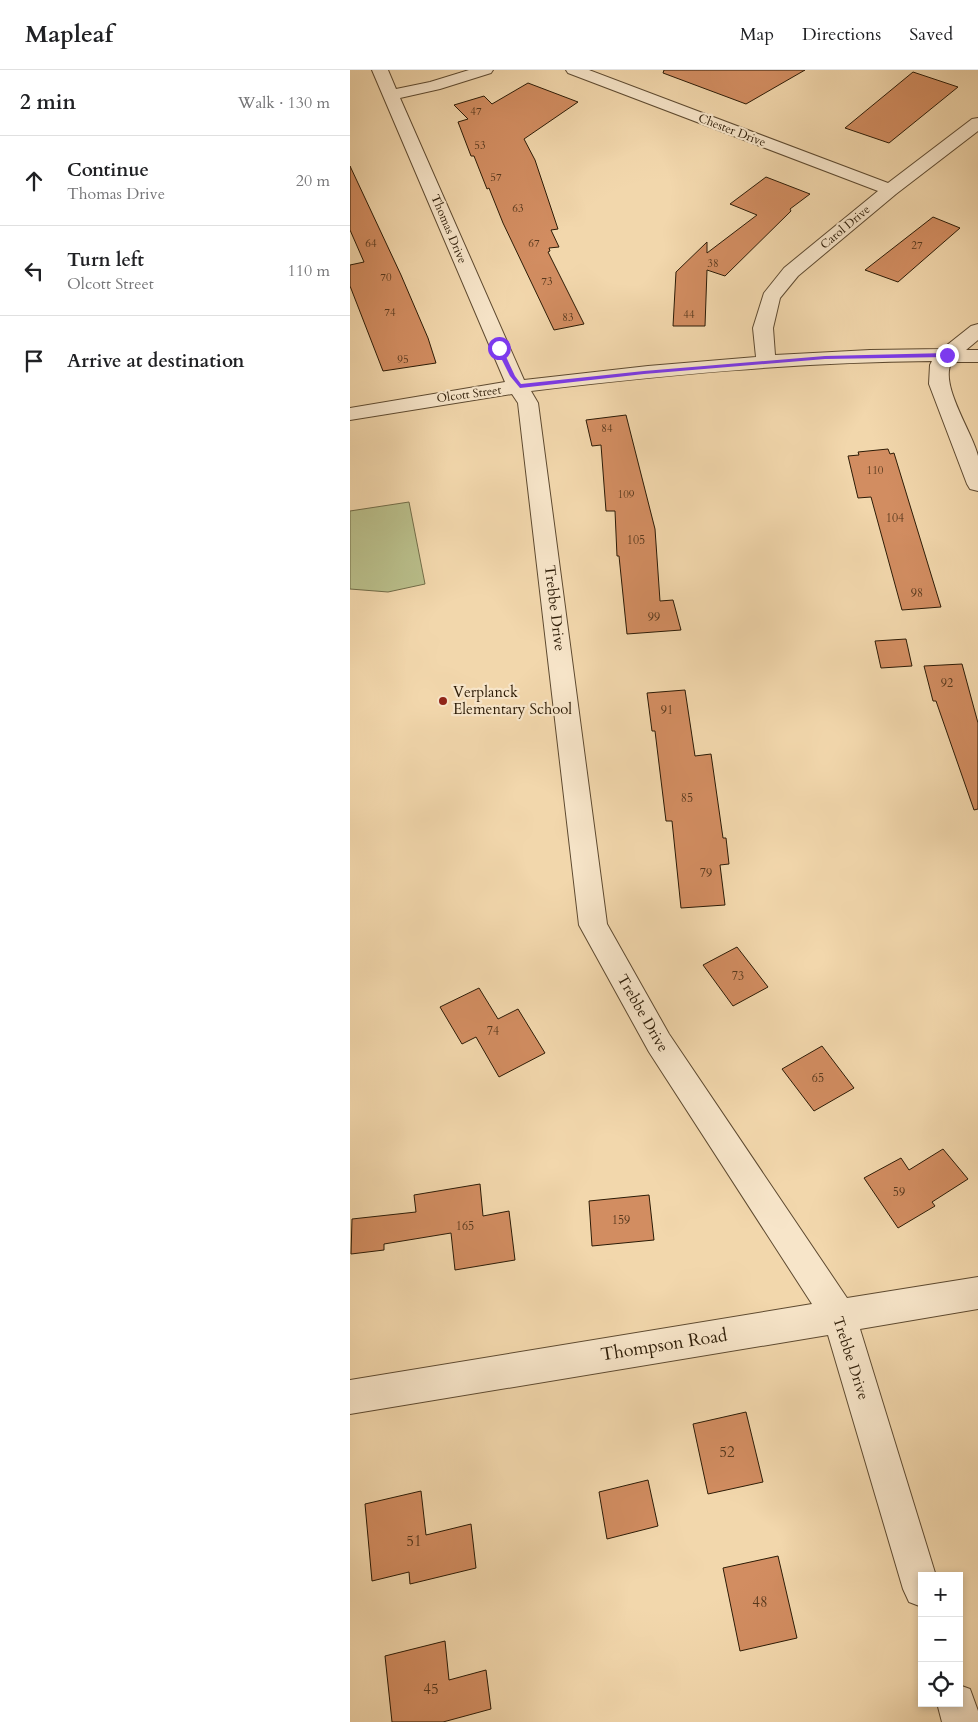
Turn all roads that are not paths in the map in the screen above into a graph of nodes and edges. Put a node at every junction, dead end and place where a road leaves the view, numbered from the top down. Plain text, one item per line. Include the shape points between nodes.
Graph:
1 (380, 70) edge
2 (485, 70) edge
3 (574, 70) edge
4 (391, 95) junction
5 (978, 123) edge
6 (890, 190) junction
7 (978, 330) edge
8 (947, 355) junction
9 (978, 356) edge
10 (766, 362) junction
11 (520, 386) junction
12 (350, 414) edge
13 (978, 484) edge
14 (978, 1293) edge
15 (840, 1316) junction
16 (350, 1397) edge
17 (918, 1575) edge
18 (957, 1707) edge
19 (962, 1722) edge

1 - 4 street, Thomas Drive
2 - 4 street
3 - 6 street, Chester Drive
4 - 11 street, Thomas Drive via 499,348
5 - 6 street, Carol Drive
6 - 10 street, Carol Drive via 791,272 771,297 763,328
7 - 8 street
8 - 9 street, Olcott Street
8 - 10 street, Olcott Street
8 - 13 street via 940,365 939,384
10 - 11 street, Olcott Street
11 - 12 street, Olcott Street
11 - 15 street, Trebbe Drive via 531,417 593,925 659,1043
14 - 15 street, Thompson Road
15 - 16 street, Thompson Road
15 - 17 street, Trebbe Drive
18 - 19 street

